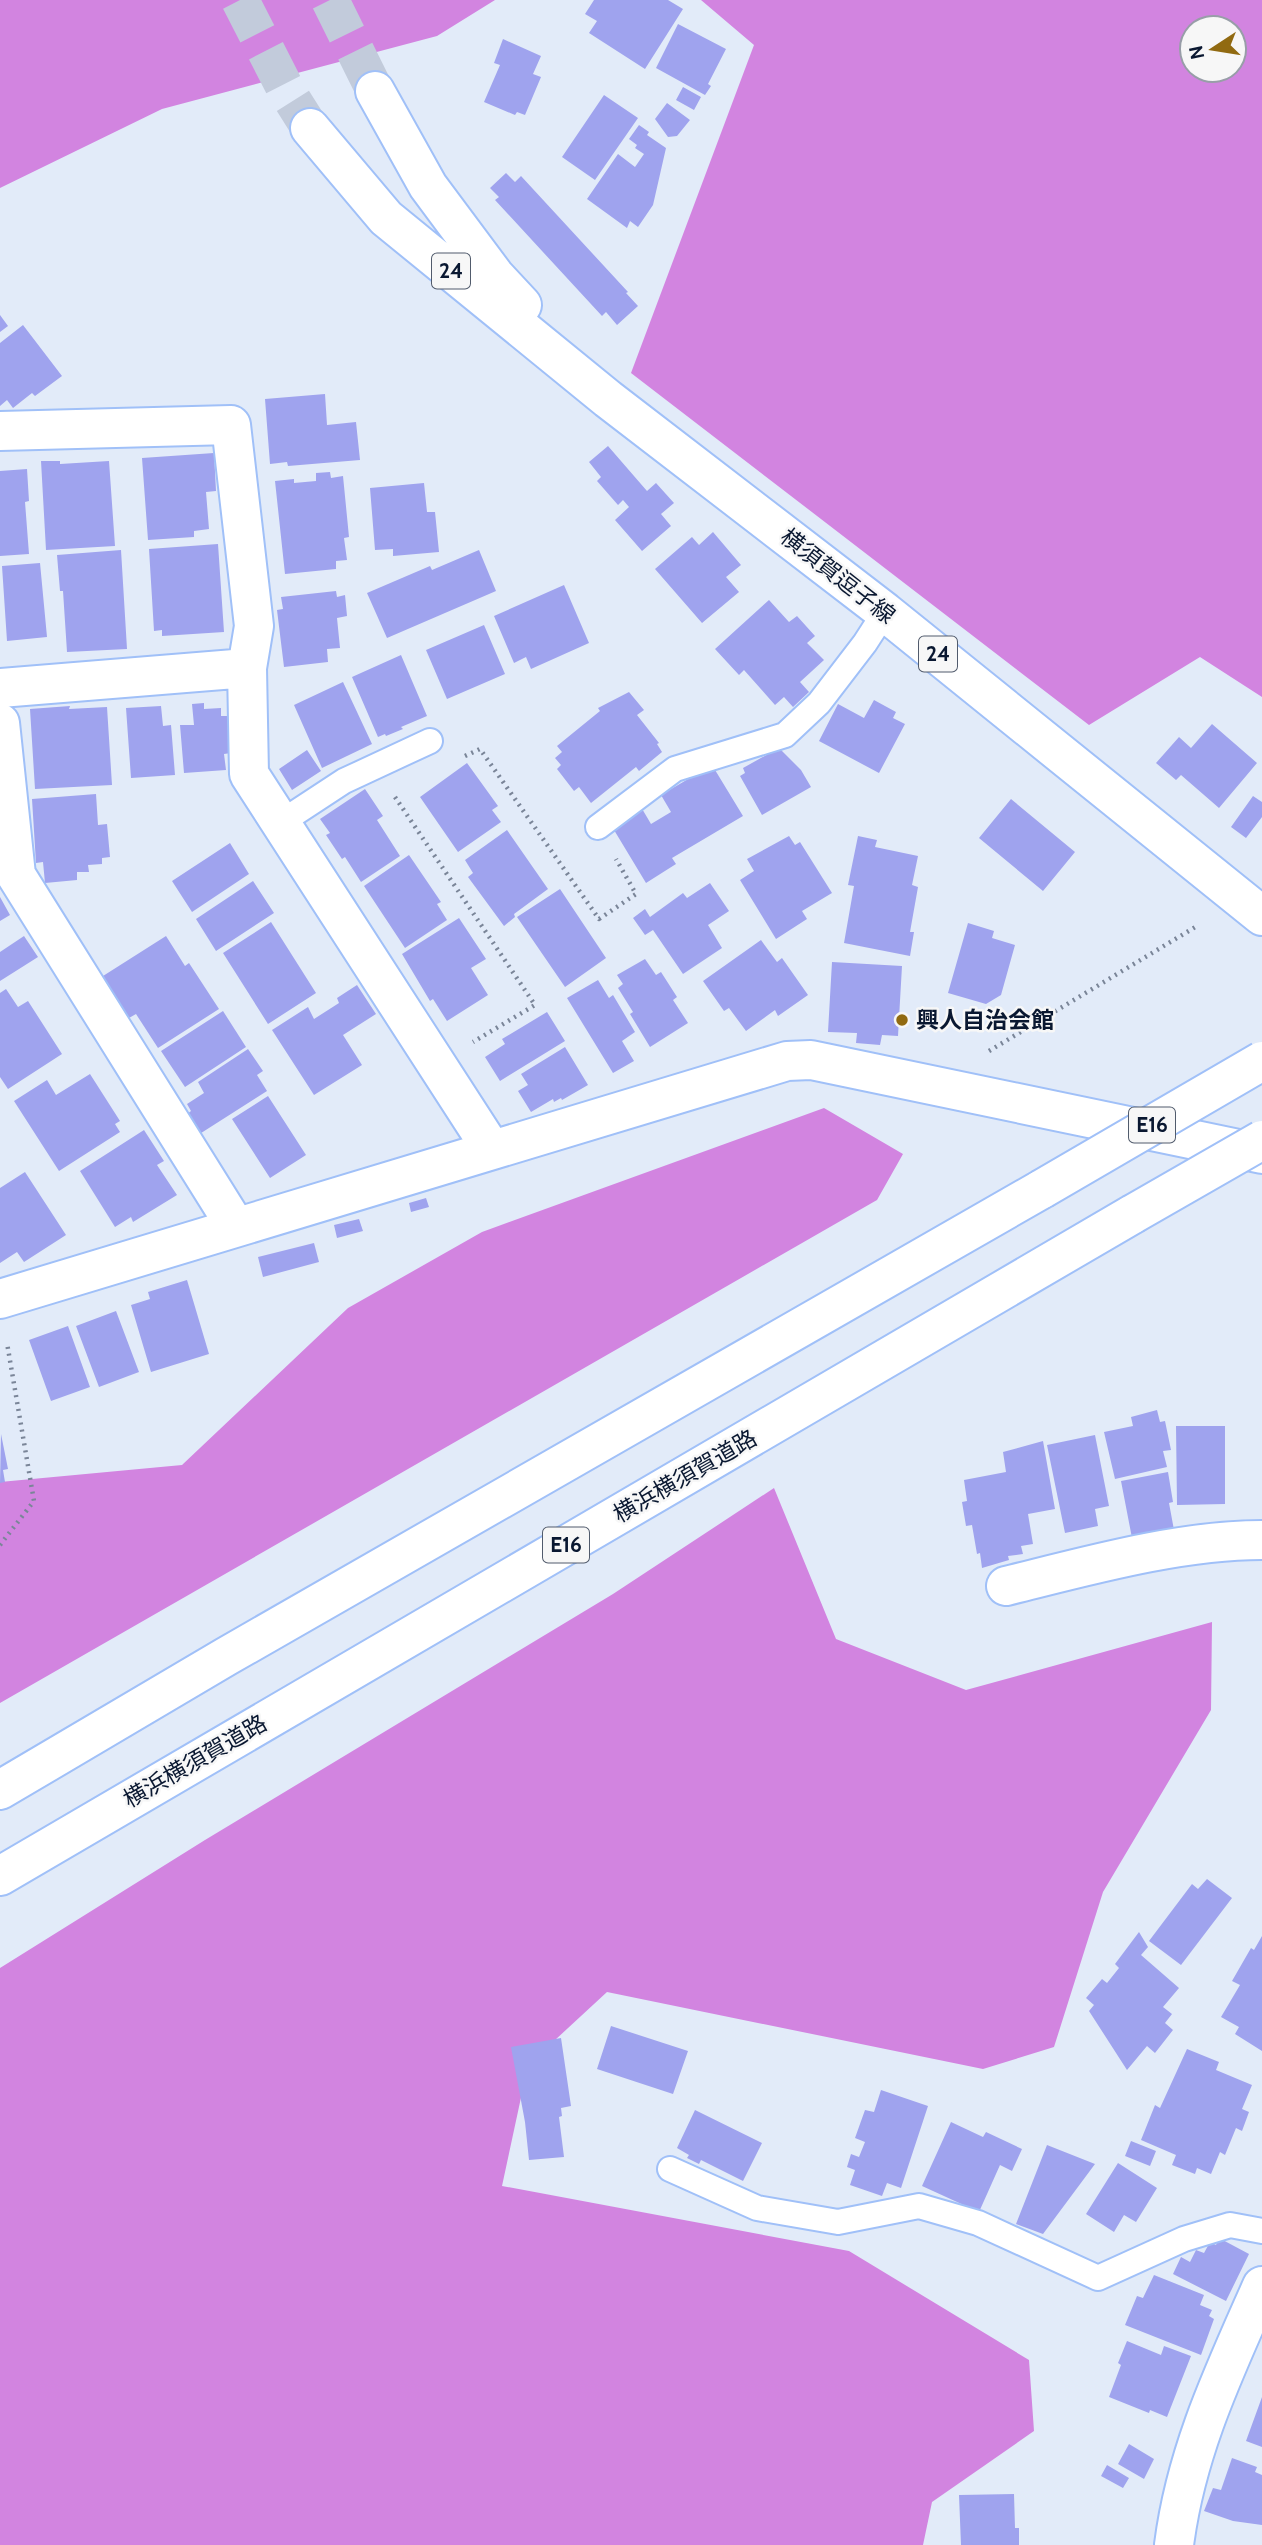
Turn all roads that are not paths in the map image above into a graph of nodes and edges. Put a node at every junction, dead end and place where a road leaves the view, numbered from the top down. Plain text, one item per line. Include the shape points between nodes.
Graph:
1 (375, 91) tunnel mouth
2 (310, 128) tunnel mouth
3 (608, 399) junction
4 (0, 431) edge
5 (885, 612) junction
6 (247, 668) junction
7 (0, 688) edge
8 (0, 723) edge
9 (430, 741) dead end
10 (280, 823) junction
11 (598, 827) road end
12 (1262, 916) edge
13 (1262, 1061) edge
14 (1262, 1140) edge
15 (492, 1150) junction
16 (1262, 1154) edge
17 (236, 1227) junction
18 (0, 1299) edge
19 (1262, 1540) edge
20 (1006, 1586) dead end
21 (0, 1790) edge
22 (0, 1876) edge
23 (670, 2169) dead end
24 (1262, 2231) edge
25 (1262, 2286) edge
26 (1174, 2545) edge

1 - 3 main road, 横須賀逗子線 / 24 via 428,186 495,276
2 - 3 main road, 横須賀逗子線 / 24 via 386,218
3 - 5 main road, 横須賀逗子線 / 24
4 - 6 main road via 231,425 254,626
5 - 11 lane via 819,703 785,735 675,769
5 - 12 main road, 横須賀逗子線 / 24
6 - 7 main road
6 - 10 main road via 249,774
8 - 17 main road via 16,875
9 - 10 lane via 344,781
10 - 15 main road
13 - 21 main road, E16, bridge
14 - 22 main road, 横浜横須賀道路 / E16, bridge
15 - 16 main road via 787,1061 811,1060
15 - 17 main road
17 - 18 main road
19 - 20 main road via 1129,1556
23 - 24 lane via 757,2208 838,2222 919,2206 978,2223 1098,2278 1184,2239 1230,2225
25 - 26 main road via 1208,2407 1180,2503

